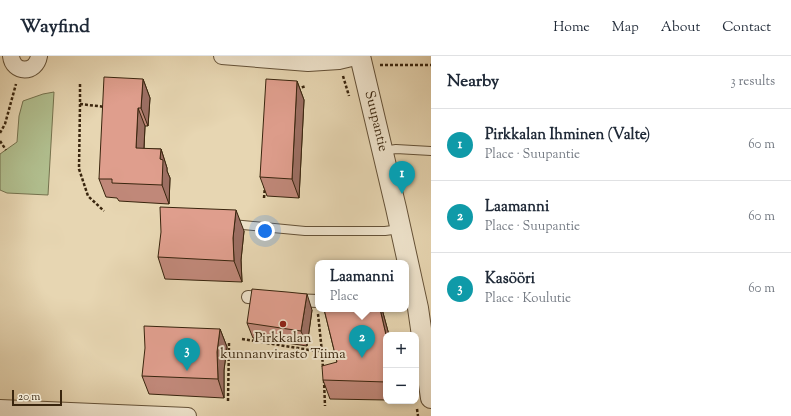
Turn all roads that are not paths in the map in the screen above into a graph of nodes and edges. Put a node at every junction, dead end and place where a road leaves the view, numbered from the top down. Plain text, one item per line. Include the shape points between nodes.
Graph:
1 (11, 56) edge
2 (39, 56) edge
3 (222, 56) edge
4 (360, 56) edge
5 (382, 151) junction
6 (431, 151) edge
7 (222, 223) edge
8 (401, 229) junction
9 (406, 260) edge
10 (409, 280) edge
11 (248, 297) dead end
12 (315, 301) edge
13 (431, 398) edge
14 (0, 408) edge
15 (188, 416) edge

1 - 2 street via 16,67 24,70 33,68
3 - 4 street via 308,63 339,61
4 - 5 street, Suupantie
5 - 6 lane
5 - 8 street, Suupantie
7 - 8 lane via 304,231
8 - 9 street, Suupantie
10 - 13 street, Suupantie via 418,308
11 - 12 street
14 - 15 street

